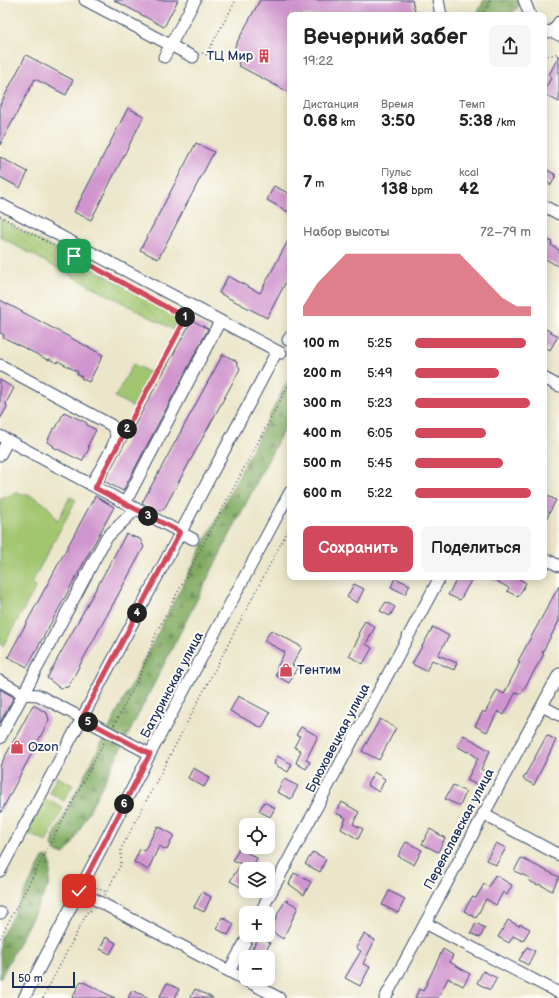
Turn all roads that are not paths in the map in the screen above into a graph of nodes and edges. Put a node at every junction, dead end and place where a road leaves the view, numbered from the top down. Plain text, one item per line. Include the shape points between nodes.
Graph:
1 (85, 0) edge
2 (195, 0) edge
3 (438, 0) edge
4 (524, 0) edge
5 (440, 12) edge
6 (529, 12) edge
7 (171, 45) junction
8 (196, 55) road end
9 (164, 57) dead end
10 (0, 204) edge
11 (547, 208) edge
12 (559, 214) edge
13 (220, 321) junction
14 (0, 365) edge
15 (547, 380) edge
16 (559, 386) edge
17 (4, 438) edge
18 (0, 455) edge
19 (91, 485) junction
20 (287, 498) edge
21 (124, 503) junction
22 (136, 509) junction
23 (180, 532) junction
24 (193, 540) dead end
25 (547, 560) edge
26 (559, 566) edge
27 (438, 580) edge
28 (559, 674) edge
29 (0, 681) edge
30 (24, 694) junction
31 (542, 706) junction
32 (559, 715) edge
33 (82, 718) junction
34 (0, 738) edge
35 (150, 754) junction
36 (483, 814) junction
37 (559, 855) edge
38 (0, 872) edge
39 (79, 891) junction
40 (264, 906) edge
41 (425, 923) junction
42 (245, 942) edge
43 (229, 971) junction
44 (559, 993) edge
45 (24, 998) edge
46 (279, 998) edge
47 (385, 998) edge

1 - 7 street
2 - 7 street
3 - 5 street
4 - 6 street
7 - 8 street
7 - 9 street
10 - 13 street
11 - 12 street
13 - 21 street
13 - 23 street via 279,352
14 - 19 street via 112,425 116,435
15 - 16 street
17 - 18 street
17 - 19 street
19 - 21 street
20 - 35 street, Батуринская улица
21 - 22 street
22 - 23 street
22 - 30 street via 106,538
23 - 24 street
23 - 33 street
25 - 26 street
27 - 40 street, Брюховецкая улица
28 - 31 street, Переяславская улица
29 - 30 street
30 - 33 street via 38,695
30 - 34 street
31 - 32 street
31 - 36 street, Переяславская улица
33 - 35 street
33 - 38 street
35 - 39 street, Батуринская улица
36 - 37 street
36 - 41 street, Переяславская улица
39 - 43 street via 103,897
39 - 45 street, Батуринская улица
41 - 44 street
41 - 47 street, Переяславская улица
42 - 43 street
43 - 46 street

